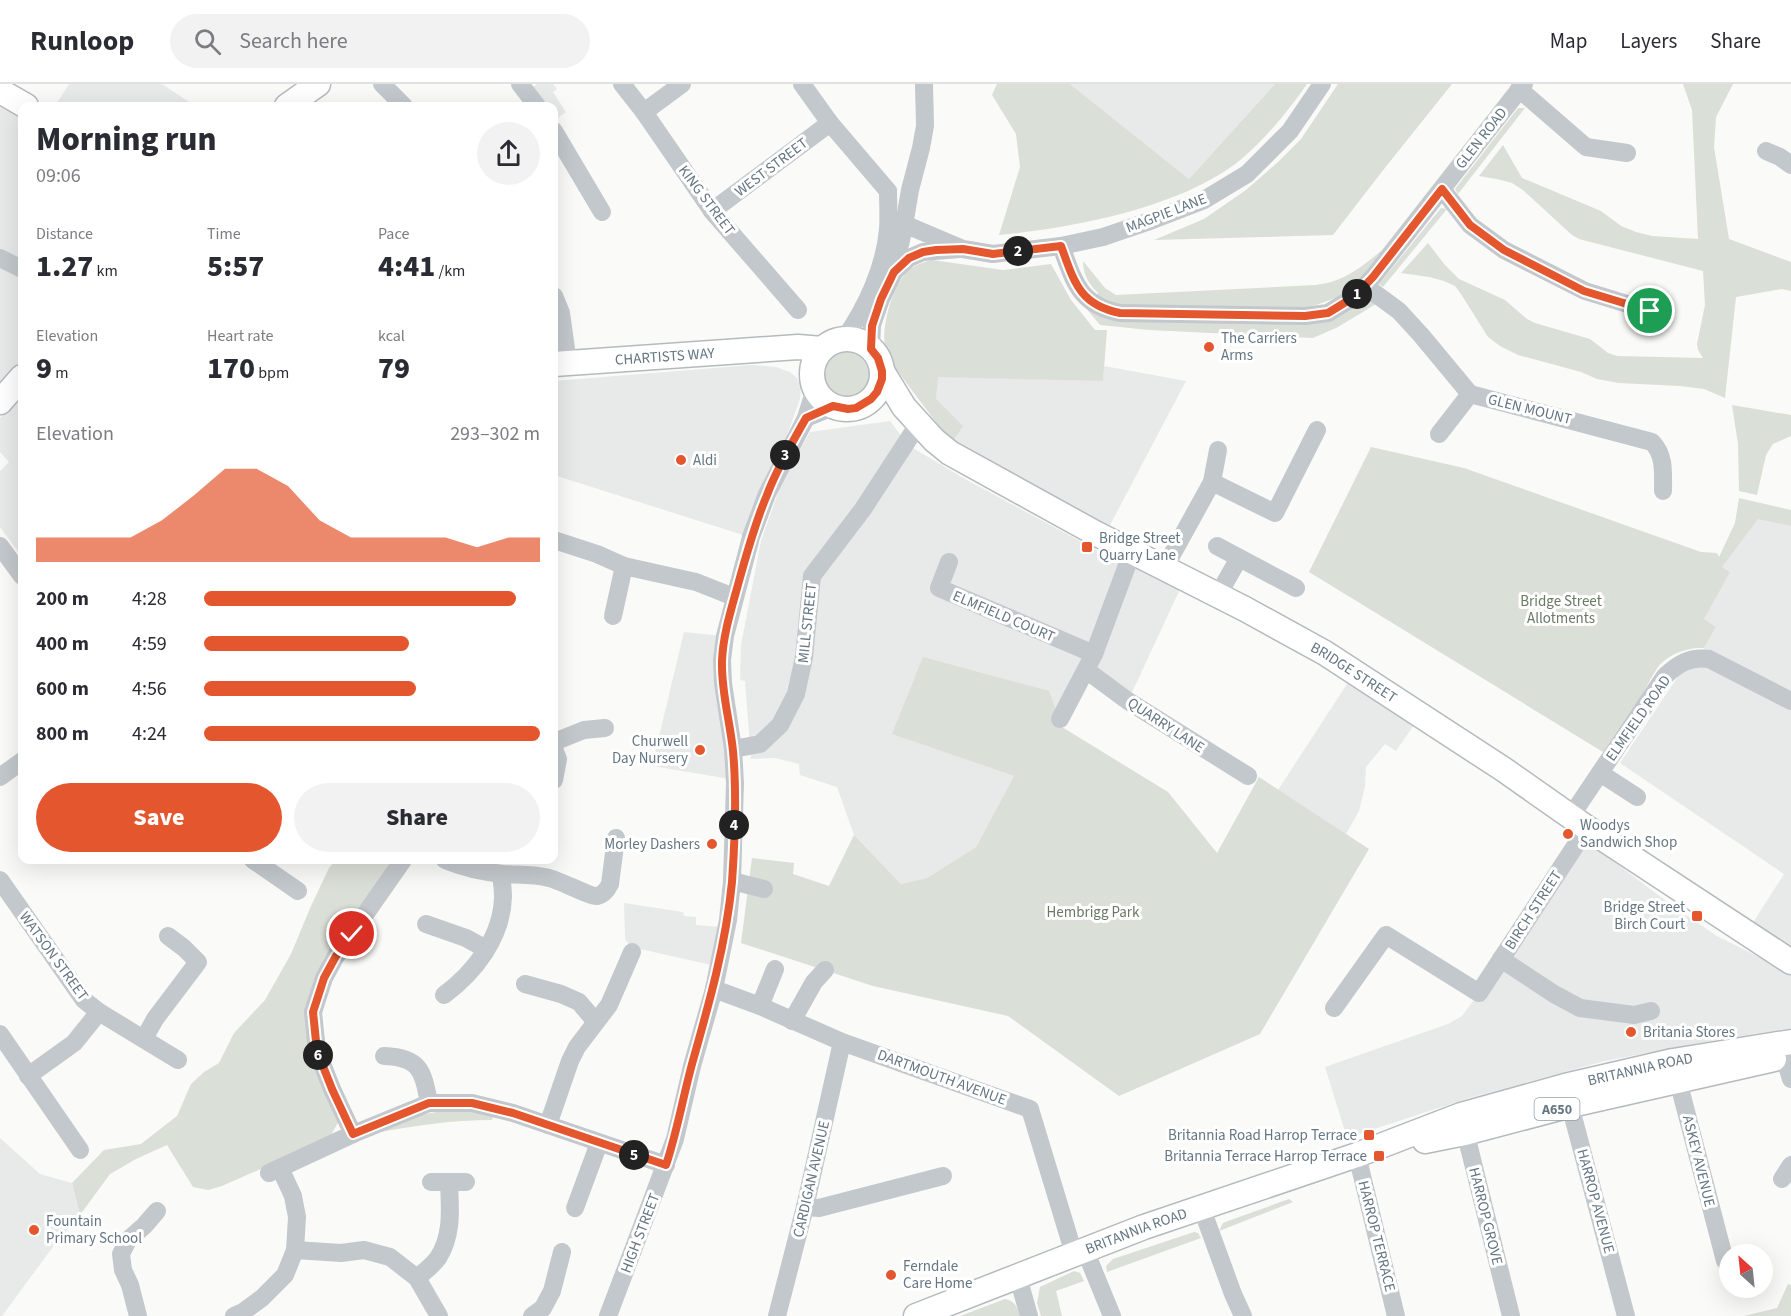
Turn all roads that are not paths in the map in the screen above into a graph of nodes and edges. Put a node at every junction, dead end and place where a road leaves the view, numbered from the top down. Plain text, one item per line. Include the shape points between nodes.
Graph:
1 (318, 84) edge
2 (382, 84) edge
3 (520, 84) edge
4 (622, 84) edge
5 (682, 84) edge
6 (802, 84) edge
7 (924, 84) edge
8 (1322, 84) edge
9 (1522, 87) edge
10 (0, 91) edge
11 (19, 102) edge
12 (293, 102) edge
13 (400, 102) edge
14 (534, 102) edge
15 (644, 112) junction
16 (830, 123) junction
17 (558, 137) edge
18 (1766, 151) dead end
19 (1627, 153) dead end
20 (1791, 165) edge
21 (1442, 189) junction
22 (910, 190) junction
23 (888, 191) junction
24 (711, 211) junction
25 (602, 212) dead end
26 (907, 228) junction
27 (1061, 246) junction
28 (963, 249) junction
29 (0, 258) edge
30 (18, 267) edge
31 (887, 272) junction
32 (1365, 286) junction
33 (558, 306) edge
34 (798, 310) dead end
35 (1650, 311) dead end
36 (844, 339) junction
37 (776, 349) junction
38 (822, 349) junction
39 (871, 349) junction
40 (561, 364) edge
41 (882, 371) junction
42 (18, 382) edge
43 (813, 385) junction
44 (1470, 394) junction
45 (871, 399) junction
46 (0, 402) edge
47 (833, 406) junction
48 (912, 415) junction
49 (806, 418) junction
50 (1317, 430) dead end
51 (1439, 434) dead end
52 (1218, 450) dead end
53 (1212, 482) junction
54 (1663, 490) dead end
55 (558, 541) edge
56 (0, 546) edge
57 (1217, 546) dead end
58 (1132, 552) junction
59 (1239, 558) junction
60 (949, 562) dead end
61 (624, 566) junction
62 (1164, 569) junction
63 (18, 571) edge
64 (1296, 588) dead end
65 (1218, 595) junction
66 (734, 597) junction
67 (612, 616) dead end
68 (1090, 662) junction
69 (1791, 701) edge
70 (1060, 719) dead end
71 (605, 728) dead end
72 (558, 740) edge
73 (733, 749) junction
74 (18, 764) edge
75 (1600, 773) junction
76 (1248, 776) dead end
77 (0, 777) edge
78 (1637, 797) dead end
79 (1579, 822) junction
80 (616, 838) dead end
81 (266, 864) edge
82 (400, 864) edge
83 (454, 864) edge
84 (501, 874) junction
85 (0, 880) edge
86 (732, 881) junction
87 (764, 889) dead end
88 (298, 891) dead end
89 (426, 924) dead end
90 (168, 936) dead end
91 (486, 949) junction
92 (632, 952) dead end
93 (1502, 959) junction
94 (1791, 962) edge
95 (775, 969) dead end
96 (825, 970) dead end
97 (525, 984) dead end
98 (714, 989) junction
99 (444, 995) dead end
100 (760, 1006) junction
101 (1334, 1008) dead end
102 (1652, 1011) dead end
103 (99, 1012) junction
104 (792, 1021) junction
105 (596, 1022) junction
106 (0, 1034) edge
107 (144, 1040) junction
108 (842, 1042) junction
109 (1787, 1055) edge
110 (384, 1056) dead end
111 (178, 1060) dead end
112 (1676, 1071) junction
113 (28, 1076) junction
114 (1568, 1096) junction
115 (429, 1103) junction
116 (1463, 1124) junction
117 (548, 1125) junction
118 (353, 1134) junction
119 (599, 1143) junction
120 (80, 1150) dead end
121 (1357, 1155) junction
122 (666, 1165) junction
123 (943, 1176) dead end
124 (449, 1182) dead end
125 (805, 1207) junction
126 (575, 1208) dead end
127 (1202, 1209) junction
128 (157, 1211) dead end
129 (1720, 1244) edge
130 (295, 1250) junction
131 (562, 1252) dead end
132 (1079, 1252) junction
133 (1018, 1277) junction
134 (417, 1278) junction
135 (138, 1316) edge
136 (234, 1316) edge
137 (439, 1316) edge
138 (532, 1316) edge
139 (608, 1316) edge
140 (777, 1316) edge
141 (916, 1316) edge
142 (1029, 1316) edge
143 (1112, 1316) edge
144 (1243, 1316) edge
145 (1396, 1316) edge
146 (1511, 1316) edge
147 (1626, 1316) edge

1 - 12 main road
2 - 13 street
3 - 14 street
4 - 15 street, KING STREET
5 - 15 street
6 - 16 street
7 - 22 street via 924,126
8 - 27 street, MAGPIE LANE via 1290,131 1247,174 1204,200 1103,237
9 - 19 street via 1586,147
9 - 21 street, GLEN ROAD
10 - 11 main road
15 - 24 street, KING STREET
16 - 23 street
16 - 24 street, WEST STREET
17 - 25 street
18 - 20 street
21 - 32 street, GLEN ROAD
21 - 35 street via 1470,225 1504,250 1584,291
22 - 23 street
22 - 26 street
23 - 31 street
24 - 34 street, KING STREET
26 - 28 street, MAGPIE LANE
26 - 31 street via 892,241
27 - 28 street, MAGPIE LANE via 993,254
27 - 32 street, GLEN ROAD via 1079,290 1105,310 1120,313 1305,316 1328,313
28 - 31 street, MAGPIE LANE via 923,252
29 - 30 street
31 - 36 street
31 - 39 street via 872,326
32 - 44 street, GLEN MOUNT via 1399,311
33 - 40 street
36 - 38 main road
36 - 39 main road via 856,340
37 - 38 main road, CHARTISTS WAY
37 - 40 main road, CHARTISTS WAY
37 - 43 main road via 797,363
38 - 43 main road via 812,368
39 - 41 main road
41 - 45 main road
41 - 48 main road, BRIDGE STREET
42 - 46 main road
43 - 47 main road via 825,402
43 - 49 street, HIGH STREET
44 - 51 street
44 - 54 street, GLEN MOUNT via 1652,442 1661,455
45 - 47 main road via 856,408
45 - 48 main road
47 - 49 street
48 - 58 main road, BRIDGE STREET via 950,453
48 - 73 street, MILL STREET via 863,508 812,576 804,657 796,694 780,725 760,744
49 - 66 street, HIGH STREET via 767,494
50 - 53 street via 1275,513
52 - 53 street
53 - 62 street
55 - 61 street
56 - 63 street
57 - 59 street
58 - 62 main road, BRIDGE STREET
58 - 68 street
59 - 64 street
59 - 65 street
60 - 68 street, ELMFIELD COURT via 939,588
61 - 66 street via 696,582
61 - 67 street
62 - 65 main road, BRIDGE STREET
65 - 79 main road, BRIDGE STREET via 1325,653
66 - 73 street, HIGH STREET via 722,660
68 - 70 street
68 - 76 street, QUARRY LANE via 1128,701
69 - 75 street, ELMFIELD ROAD via 1709,658 1680,663 1665,676
71 - 72 street via 584,730
73 - 86 street, HIGH STREET
74 - 77 street
75 - 78 street
75 - 79 street, ELMFIELD ROAD
79 - 93 street, BIRCH STREET
79 - 94 main road, BRIDGE STREET
80 - 84 street via 610,884 598,896 547,877
81 - 88 street
82 - 118 street via 336,956 313,1012 317,1051
83 - 84 street
84 - 91 street via 503,900 496,930
85 - 103 street, WATSON STREET via 84,1000
86 - 87 street
86 - 98 street, HIGH STREET
89 - 91 street
90 - 107 street via 205,962 155,1019
91 - 99 street via 472,972
92 - 105 street via 609,1005
93 - 101 street, BIRCH STREET via 1479,993 1386,935
93 - 102 street via 1580,1008 1634,1015
95 - 100 street
96 - 104 street
97 - 105 street via 579,1002
98 - 100 street, DARTMOUTH AVENUE
98 - 122 street, HIGH STREET
100 - 104 street, DARTMOUTH AVENUE
103 - 107 street, WATSON STREET
103 - 113 street via 74,1043
104 - 108 street, DARTMOUTH AVENUE
105 - 117 street via 570,1061
106 - 113 street
107 - 111 street, WATSON STREET
108 - 125 street, CARDIGAN AVENUE
108 - 132 street, DARTMOUTH AVENUE via 1030,1109
109 - 112 main road, BRITANNIA ROAD / A650
110 - 115 street via 417,1065
112 - 114 main road, BRITANNIA ROAD / A650
112 - 129 street, ASKEY AVENUE
113 - 120 street
114 - 116 main road, BRITANNIA ROAD / A650
114 - 147 street, HARROP AVENUE
115 - 117 street via 472,1103
115 - 118 street
116 - 121 main road, BRITANNIA ROAD / A650
116 - 146 street, HARROP GROVE
117 - 119 street
118 - 130 street via 274,1170 293,1197 297,1217
119 - 122 street
119 - 126 street
121 - 127 main road, BRITANNIA ROAD / A650
121 - 145 street, HARROP TERRACE
122 - 139 street, HIGH STREET
123 - 125 street via 819,1208
124 - 134 street via 446,1241 437,1259
125 - 140 street, CARDIGAN AVENUE
127 - 132 main road, BRITANNIA ROAD / A650
127 - 144 street
128 - 135 street via 148,1230 128,1240 121,1254
130 - 134 street via 364,1250 390,1257
130 - 136 street via 285,1275 262,1298
131 - 138 street via 552,1291 543,1308
132 - 133 main road, BRITANNIA ROAD / A650
132 - 143 street
133 - 141 main road, BRITANNIA ROAD / A650
133 - 142 street
134 - 137 street

